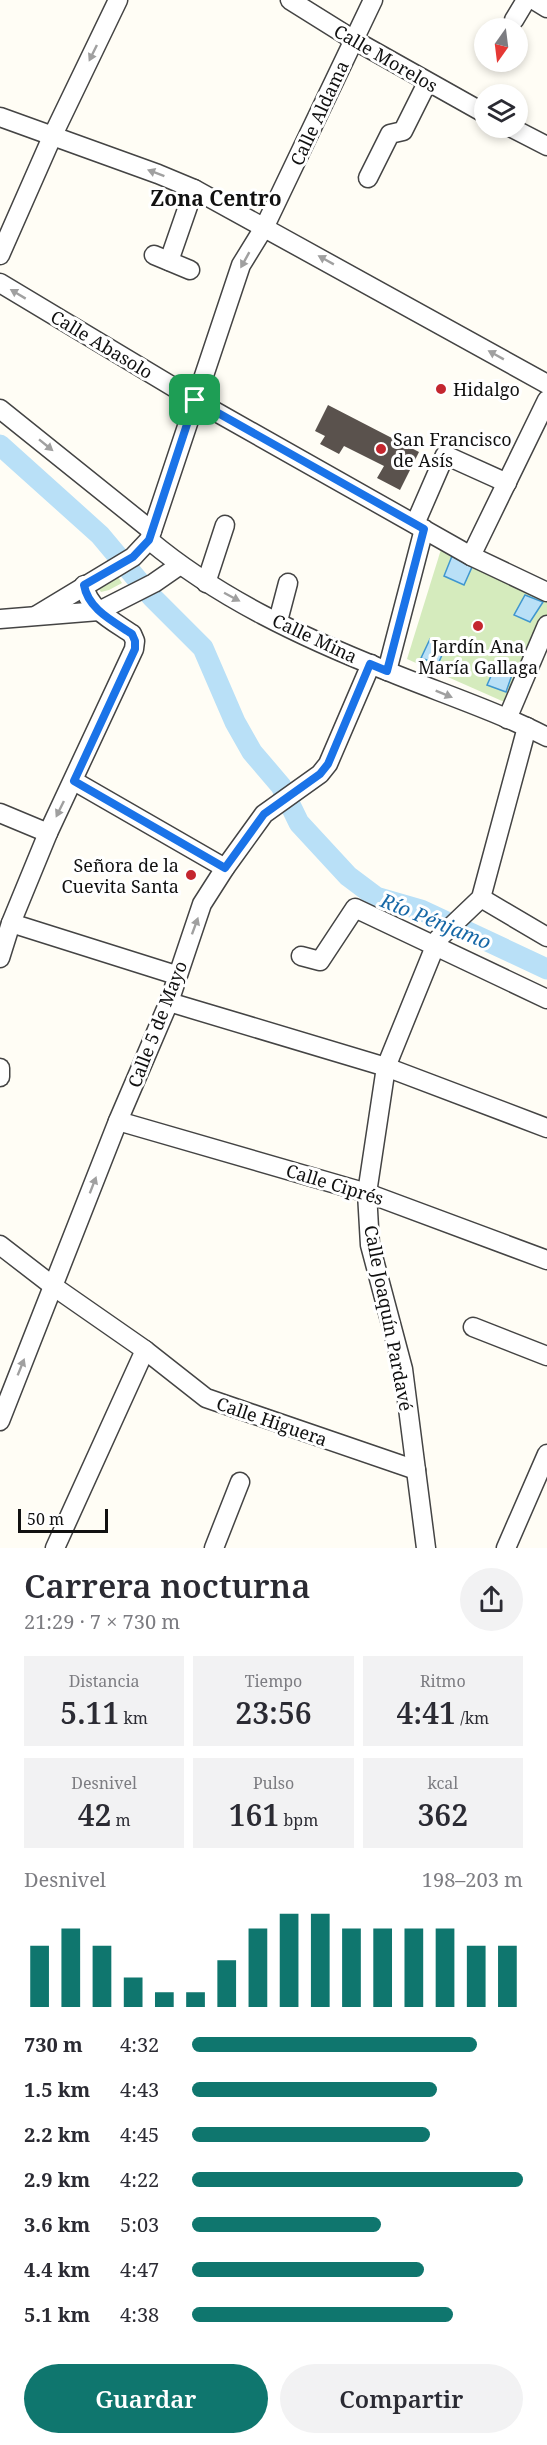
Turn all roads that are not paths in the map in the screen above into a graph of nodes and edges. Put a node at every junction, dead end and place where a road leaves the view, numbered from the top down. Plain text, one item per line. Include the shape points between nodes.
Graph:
1 (118, 0) edge
2 (290, 0) edge
3 (373, 0) edge
4 (526, 0) edge
5 (534, 0) edge
6 (547, 8) edge
7 (515, 18) edge
8 (354, 40) junction
9 (427, 83) junction
10 (474, 108) edge
11 (0, 117) edge
12 (528, 136) edge
13 (52, 137) junction
14 (547, 146) edge
15 (368, 178) dead end
16 (194, 189) junction
17 (265, 226) junction
18 (0, 255) edge
19 (190, 270) dead end
20 (0, 283) edge
21 (547, 384) edge
22 (195, 400) junction
23 (547, 400) edge
24 (0, 409) edge
25 (507, 483) junction
26 (225, 525) dead end
27 (419, 527) junction
28 (151, 536) junction
29 (471, 556) junction
30 (180, 565) junction
31 (89, 582) junction
32 (206, 583) junction
33 (288, 584) dead end
34 (547, 592) edge
35 (99, 611) junction
36 (37, 615) junction
37 (0, 619) edge
38 (278, 621) junction
39 (547, 625) edge
40 (379, 668) junction
41 (507, 718) junction
42 (527, 727) junction
43 (547, 737) edge
44 (74, 781) junction
45 (0, 813) edge
46 (48, 833) junction
47 (225, 868) junction
48 (481, 898) junction
49 (11, 922) junction
50 (547, 937) edge
51 (437, 942) junction
52 (301, 956) dead end
53 (0, 958) edge
54 (176, 975) junction
55 (547, 999) edge
56 (169, 1002) junction
57 (386, 1067) junction
58 (0, 1068) edge
59 (0, 1077) edge
60 (118, 1121) junction
61 (547, 1128) edge
62 (367, 1193) junction
63 (0, 1245) edge
64 (547, 1260) edge
65 (53, 1286) junction
66 (473, 1327) dead end
67 (145, 1350) junction
68 (547, 1356) edge
69 (6, 1390) edge
70 (0, 1421) edge
71 (547, 1454) edge
72 (416, 1470) junction
73 (240, 1482) dead end
74 (55, 1548) edge
75 (214, 1548) edge
76 (426, 1548) edge
77 (506, 1548) edge

1 -> 13 street
2 - 8 street, Calle Morelos
3 - 8 street, Calle Aldama
4 - 7 street
5 - 6 street
8 - 9 street, Calle Morelos
8 - 17 street, Calle Aldama
9 - 10 street, Calle Morelos
9 - 15 street via 403,131 390,134
11 - 13 street
12 - 14 street
16 -> 13 street
13 - 18 street
16 - 17 street
16 - 19 street via 162,258
21 -> 17 street
17 -> 22 street, Calle Aldama via 242,266
22 -> 20 street, Calle Abasolo
22 - 27 street, Calle Abasolo
22 - 28 street, Calle Aldama
23 - 25 street
24 -> 28 street, Calle Mina
25 - 27 street, Calle 5 de Mayo via 445,455
25 - 29 street
26 - 32 street
27 - 29 street, Calle Abasolo
27 - 40 street, Calle 5 de Mayo
28 - 30 street, Calle Mina
28 - 31 street, Calle Aldama via 133,557
29 - 34 street, Calle Abasolo
30 - 32 street, Calle Mina
30 - 35 street
31 - 35 street via 86,595
31 - 36 street, Calle Aldama
32 -> 38 street, Calle Mina
33 - 38 street
35 - 36 street
35 - 44 street via 132,634 135,649
36 - 37 street
38 - 40 street, Calle Mina
39 - 41 street
40 -> 41 street, Calle Mina
40 - 47 street, Calle 5 de Mayo via 328,764 264,814
41 - 42 street, Calle Mina
42 - 43 street, Calle Mina
42 - 48 street
44 -> 46 street
44 - 47 street
45 - 46 street
46 - 49 street
54 -> 47 street, Calle 5 de Mayo via 202,904
48 - 50 street
48 - 51 street, Calle Joaquín Pardavé
49 - 53 street
49 - 54 street
51 - 52 street via 355,908 320,961
51 - 55 street
51 - 57 street, Calle Joaquín Pardavé
54 - 56 street, Calle 5 de Mayo
56 - 57 street
56 - 60 street, Calle 5 de Mayo
57 - 61 street
57 - 62 street, Calle Joaquín Pardavé
58 - 59 street
60 - 62 street, Calle Ciprés
65 -> 60 street, Calle 5 de Mayo
62 - 64 street, Calle Ciprés
62 - 72 street, Calle Joaquín Pardavé via 370,1245 403,1369
63 - 65 street, Calle Higuera
65 - 67 street, Calle Higuera
69 -> 65 street, Calle 5 de Mayo
66 - 68 street
67 - 72 street, Calle Higuera via 206,1398
67 - 74 street
69 - 70 street, Calle 5 de Mayo
71 - 77 street
72 - 76 street, Calle Joaquín Pardavé
73 - 75 street

